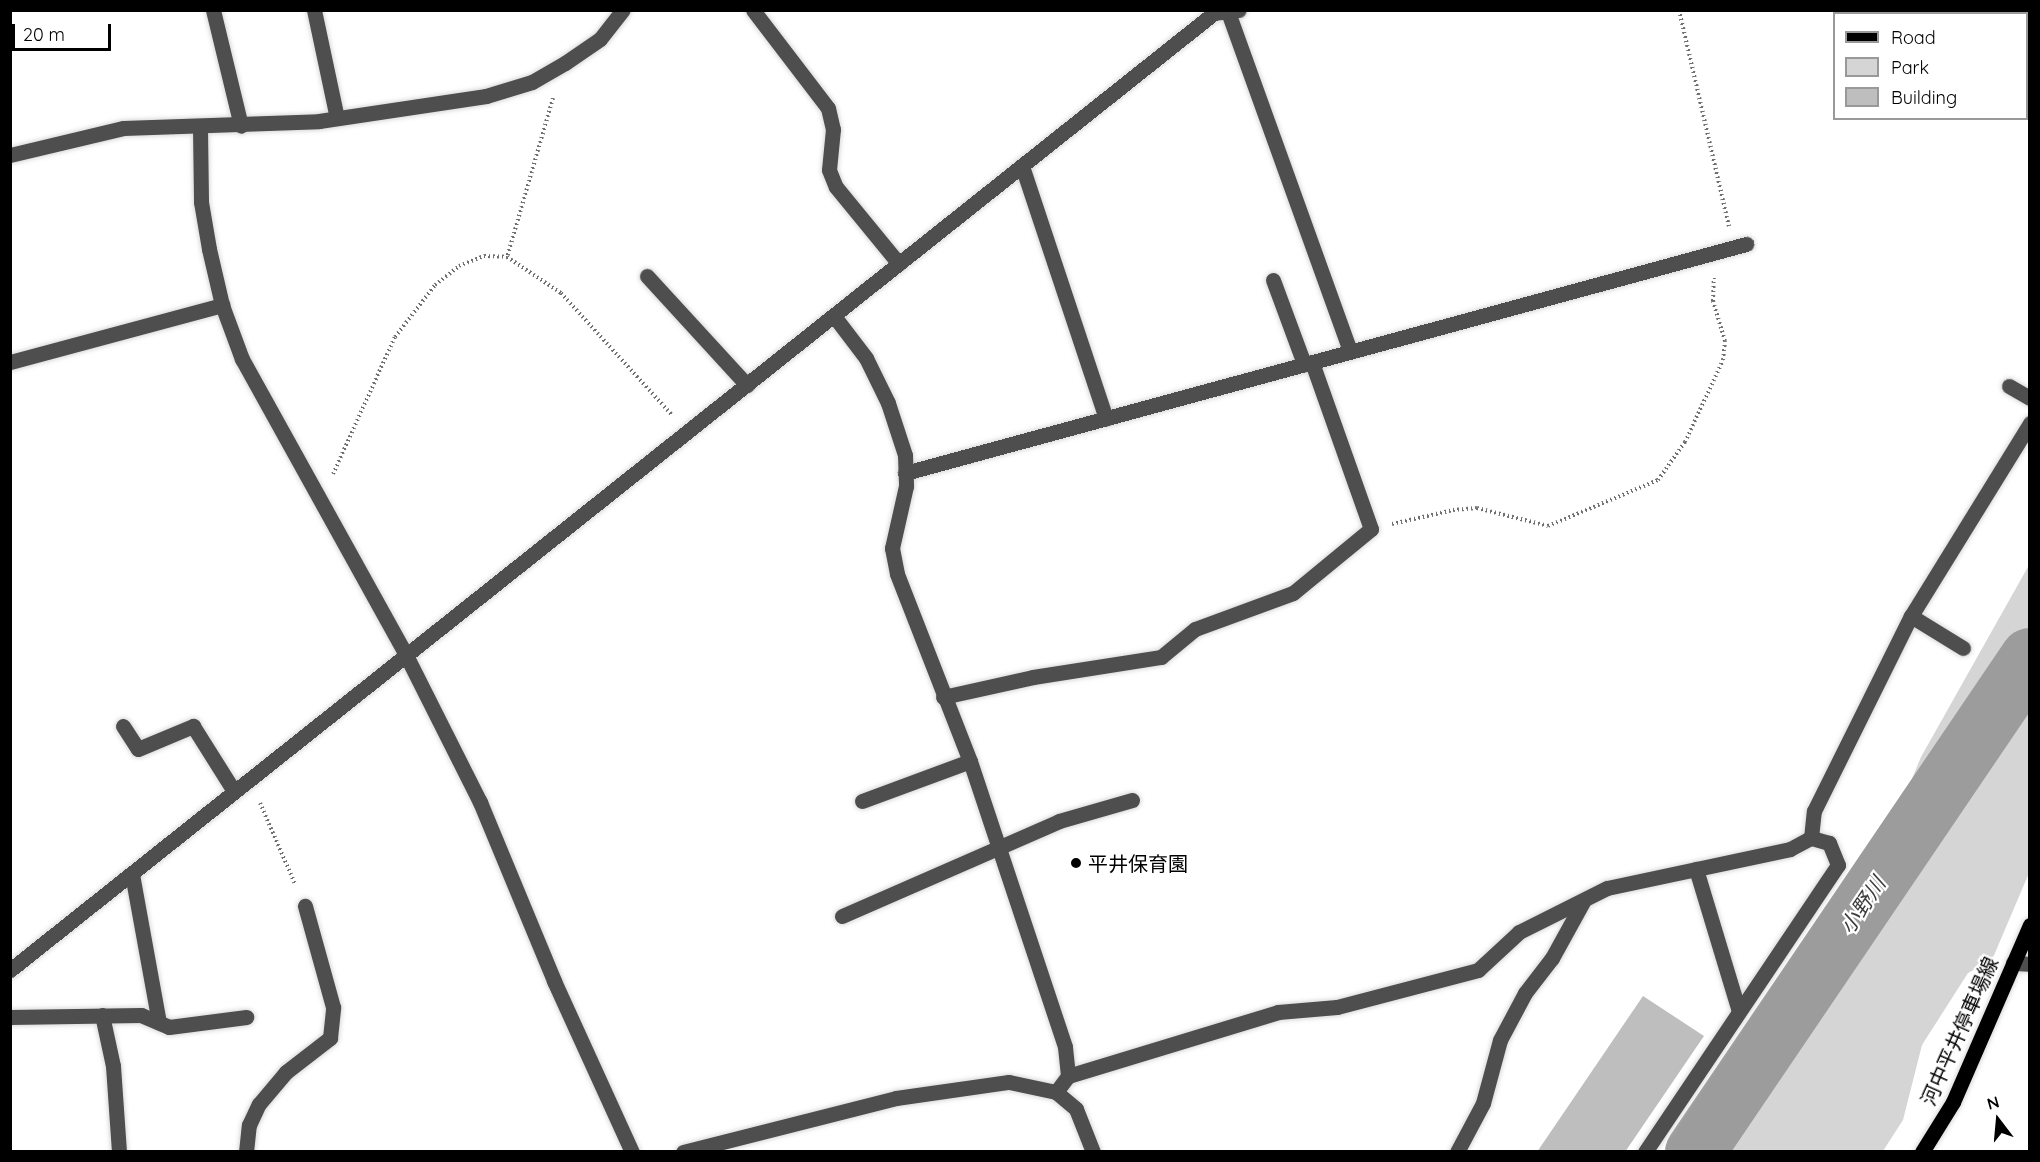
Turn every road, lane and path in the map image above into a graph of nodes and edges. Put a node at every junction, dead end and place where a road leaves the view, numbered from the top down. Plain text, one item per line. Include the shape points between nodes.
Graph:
1 (213, 10) edge
2 (314, 10) edge
3 (623, 10) edge
4 (753, 10) edge
5 (1679, 10) edge
6 (1224, 11) edge
7 (557, 68) junction
8 (338, 118) junction
9 (242, 126) junction
10 (200, 128) junction
11 (10, 155) edge
12 (1022, 166) junction
13 (1746, 244) dead end
14 (1722, 250) junction
15 (507, 257) junction
16 (900, 264) junction
17 (647, 276) dead end
18 (1273, 279) dead end
19 (222, 305) junction
20 (834, 316) junction
21 (1350, 351) junction
22 (10, 362) edge
23 (1308, 363) junction
24 (747, 385) junction
25 (2009, 386) dead end
26 (2030, 398) edge
27 (1106, 418) junction
28 (2030, 423) edge
29 (688, 432) junction
30 (905, 473) junction
31 (320, 503) junction
32 (1371, 529) junction
33 (1911, 616) junction
34 (1963, 648) dead end
35 (406, 655) junction
36 (943, 697) junction
37 (123, 726) dead end
38 (970, 761) junction
39 (250, 780) junction
40 (234, 791) junction
41 (1132, 800) dead end
42 (861, 801) dead end
43 (1811, 838) junction
44 (999, 848) junction
45 (1696, 869) junction
46 (132, 874) junction
47 (1584, 900) junction
48 (305, 906) joint
49 (842, 916) dead end
50 (2030, 925) edge
51 (2013, 963) junction
52 (2030, 964) edge
53 (10, 970) edge
54 (1739, 1011) junction
55 (102, 1014) junction
56 (10, 1017) edge
57 (246, 1017) dead end
58 (159, 1023) junction
59 (1068, 1076) junction
60 (1056, 1092) junction
61 (119, 1152) edge
62 (246, 1152) edge
63 (632, 1152) edge
64 (683, 1152) edge
65 (1093, 1152) edge
66 (1456, 1152) edge
67 (1645, 1152) edge
68 (1922, 1152) edge

1 - 9 street
2 - 8 street
3 - 7 street via 600,39
4 - 16 street via 828,108 833,129 829,170 836,187
5 - 14 path via 1728,211 1729,230
6 - 12 street
6 - 21 street
7 - 8 street via 532,82 486,96
7 - 15 path via 555,91
8 - 9 street
9 - 10 street
10 - 11 street via 123,128 79,135
10 - 19 street via 201,202
12 - 16 street
12 - 27 street
13 - 14 street
14 - 21 street
14 - 32 path via 1717,260 1713,301 1725,340 1723,360 1685,442 1658,480 1548,526 1477,508
15 - 29 path via 561,293
15 - 31 path via 484,256 459,266 435,285 402,328
16 - 20 street
17 - 24 street
18 - 23 street
19 - 22 street
19 - 31 street via 242,360
20 - 24 street
20 - 30 street via 866,358 888,403 905,455
21 - 23 street
23 - 27 street
23 - 32 street
24 - 29 street
25 - 26 street
27 - 30 street
28 - 33 street
29 - 35 street
30 - 36 street via 892,548 897,574
31 - 35 street
32 - 36 street via 1293,593 1195,629 1161,657 1033,677
33 - 34 street
33 - 43 street via 1814,811
35 - 39 street
35 - 63 street via 480,802 554,981
36 - 38 street
37 - 40 street via 138,749 193,726
38 - 42 street
38 - 44 street
39 - 40 street
39 - 48 path
40 - 46 street
41 - 44 street via 1059,820
43 - 45 street via 1790,849
43 - 54 street via 1829,843 1838,866
44 - 49 street
44 - 59 street via 1065,1047
45 - 47 street via 1607,888
45 - 54 street
46 - 53 street
46 - 58 street
47 - 59 street via 1519,933 1478,970 1337,1007 1278,1012
47 - 66 street via 1500,1040 1484,1104
48 - 62 street via 333,1007 330,1038 286,1072 259,1104 249,1125
50 - 51 main road, 河中平井停車場線
51 - 52 street
51 - 68 main road, 河中平井停車場線 via 1953,1102
54 - 67 street
55 - 56 street
55 - 58 street via 141,1015
55 - 61 street via 113,1066
57 - 58 street via 170,1027
59 - 60 street
60 - 64 street via 1009,1082 896,1098
60 - 65 street via 1076,1109

